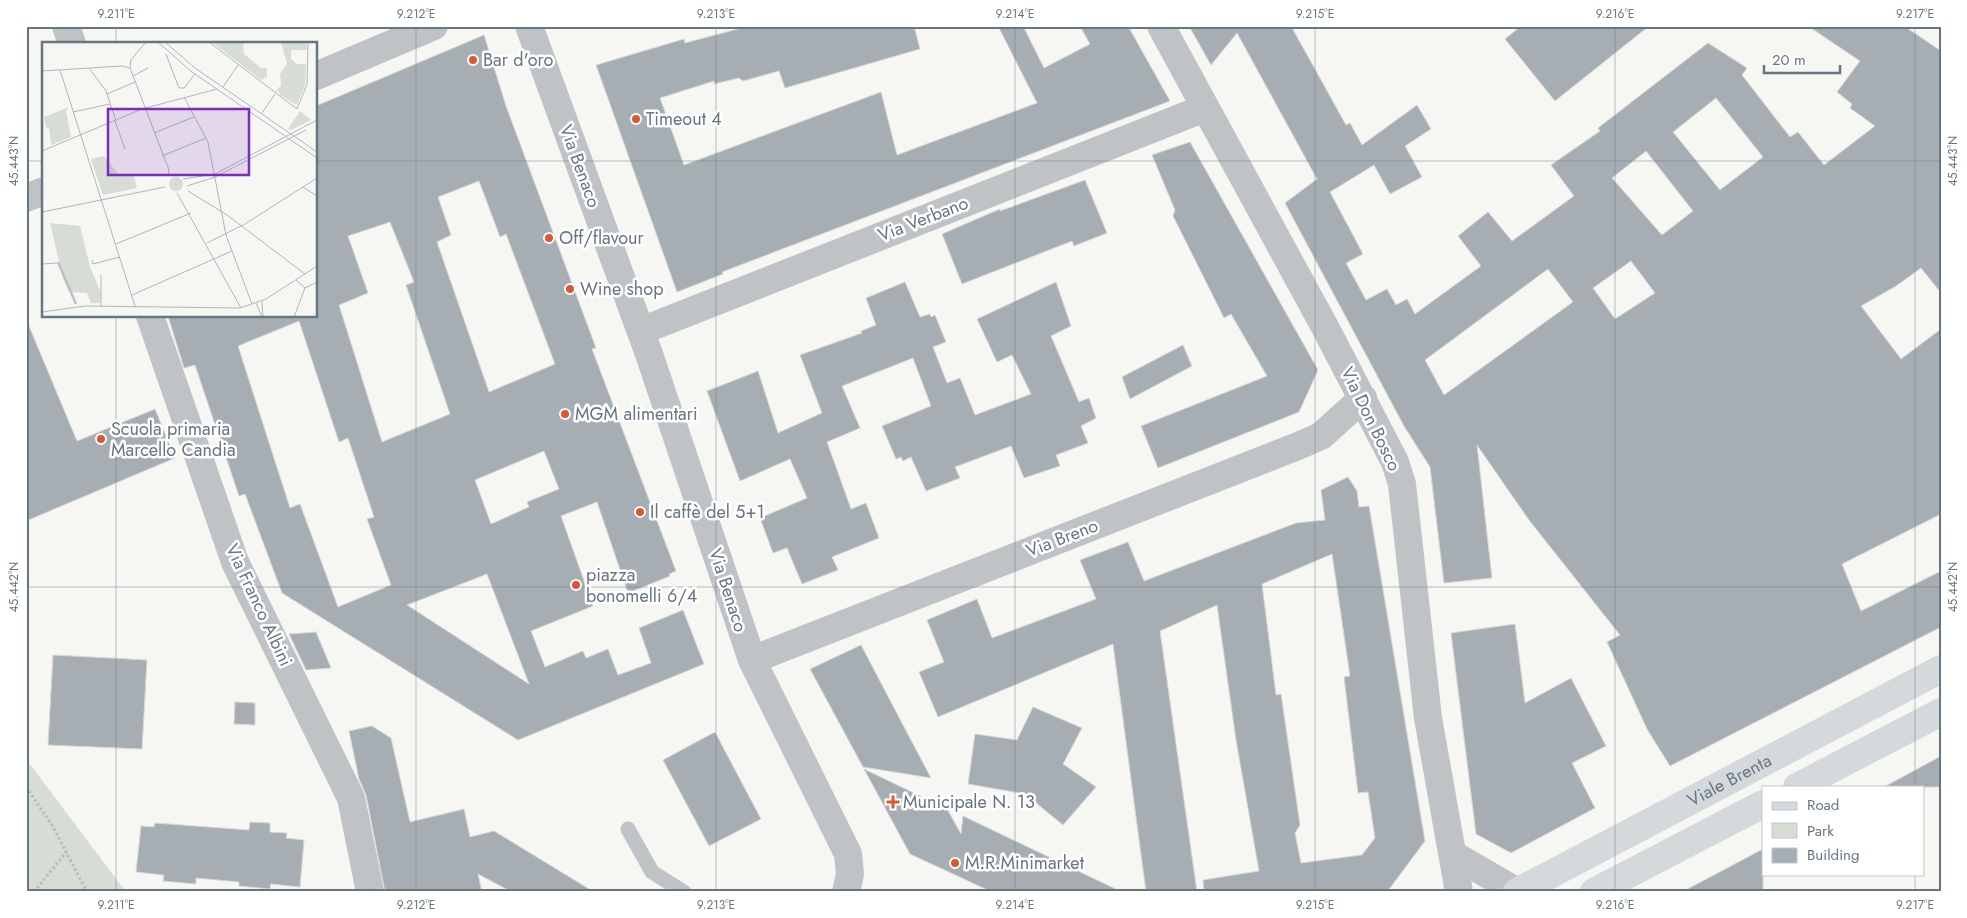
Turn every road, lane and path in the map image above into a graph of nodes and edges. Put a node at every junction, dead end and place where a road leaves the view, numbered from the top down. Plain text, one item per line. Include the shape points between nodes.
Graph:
1 (66, 26) edge
2 (434, 26) edge
3 (528, 26) edge
4 (1161, 26) edge
5 (71, 42) edge
6 (318, 75) edge
7 (1205, 108) junction
8 (42, 192) edge
9 (26, 198) edge
10 (151, 318) edge
11 (641, 331) junction
12 (1363, 398) junction
13 (752, 660) junction
14 (1941, 669) edge
15 (1941, 712) edge
16 (1799, 786) edge
17 (26, 787) edge
18 (1762, 805) edge
19 (628, 829) dead end
20 (66, 852) junction
21 (1454, 854) junction
22 (34, 892) edge
23 (87, 892) edge
24 (370, 892) edge
25 (684, 892) edge
26 (846, 892) edge
27 (1459, 892) edge
28 (1517, 892) edge
29 (1594, 892) edge

1 - 5 street
2 - 6 street
3 - 11 street, Via Benaco
4 - 7 street, Via Don Bosco
7 - 11 street, Via Verbano
7 - 12 street, Via Don Bosco
8 - 9 street
10 - 24 street, Via Franco Albini via 235,562 350,798
11 - 13 street, Via Benaco
12 - 13 street, Via Breno via 1321,436 1298,446
12 - 21 street, Via Don Bosco via 1388,445 1402,484 1428,718
13 - 26 street, Via Benaco via 848,854 850,874
14 - 28 street, Viale Brenta
15 - 16 street
17 - 20 path
18 - 29 street, Viale Brenta
19 - 25 lane via 652,872
20 - 22 path
20 - 23 path
21 - 27 street, Via Don Bosco
21 - 28 street

